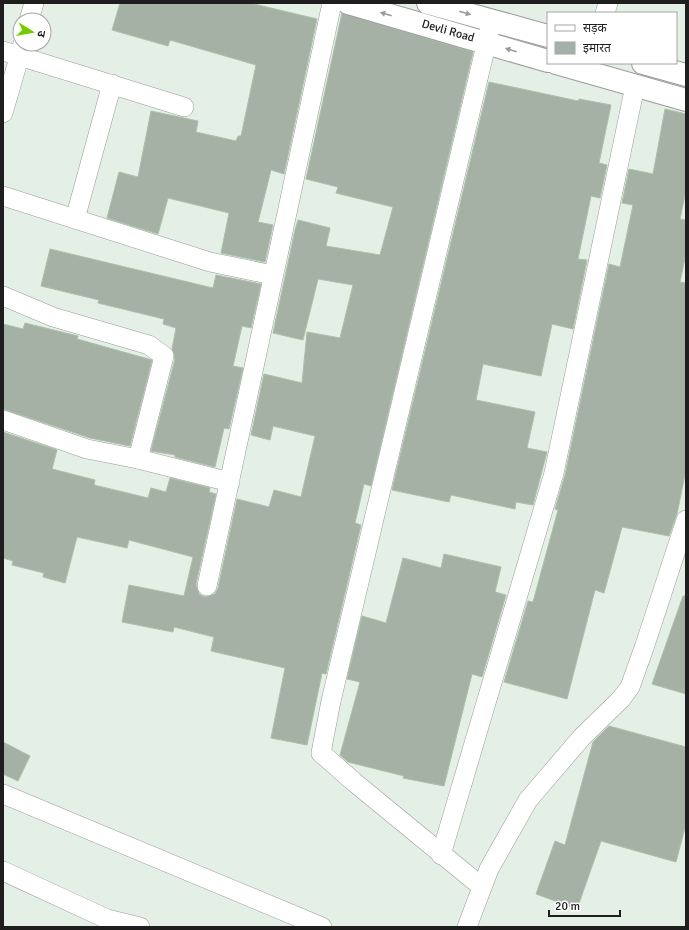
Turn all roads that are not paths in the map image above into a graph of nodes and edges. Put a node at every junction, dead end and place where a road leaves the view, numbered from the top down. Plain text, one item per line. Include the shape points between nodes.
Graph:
1 (332, 3) edge
2 (348, 3) edge
3 (428, 3) edge
4 (491, 21) junction
5 (547, 36) edge
6 (486, 42) junction
7 (15, 52) edge
8 (21, 52) edge
9 (547, 61) edge
10 (563, 64) edge
11 (647, 64) edge
12 (591, 68) edge
13 (686, 75) edge
14 (112, 84) junction
15 (635, 86) junction
16 (686, 100) edge
17 (184, 107) dead end
18 (3, 113) edge
19 (3, 196) edge
20 (75, 219) junction
21 (273, 275) junction
22 (3, 296) edge
23 (3, 420) edge
24 (138, 459) junction
25 (230, 482) junction
26 (686, 520) edge
27 (207, 586) dead end
28 (3, 794) edge
29 (441, 855) junction
30 (3, 871) edge
31 (482, 887) junction
32 (140, 927) edge
33 (322, 927) edge
34 (467, 927) edge

1 - 21 street
6 -> 2 street, Devli Road
3 -> 4 street, Devli Road
4 - 5 street, Devli Road
4 - 6 street
9 -> 6 street, Devli Road
6 - 29 street via 331,701 321,753
7 - 18 street
8 - 14 street
10 - 12 street
11 - 13 street
12 - 15 street
14 - 17 street
14 - 20 street
15 - 16 street
15 - 29 street via 554,474
19 - 20 street
20 - 21 street via 210,262
21 - 25 street
22 - 24 street via 53,317 149,345 164,356
23 - 24 street via 88,449
24 - 25 street
25 - 27 street
26 - 31 street via 630,686 528,800 489,869
28 - 33 street
29 - 31 street
30 - 32 street via 107,919
31 - 34 street

